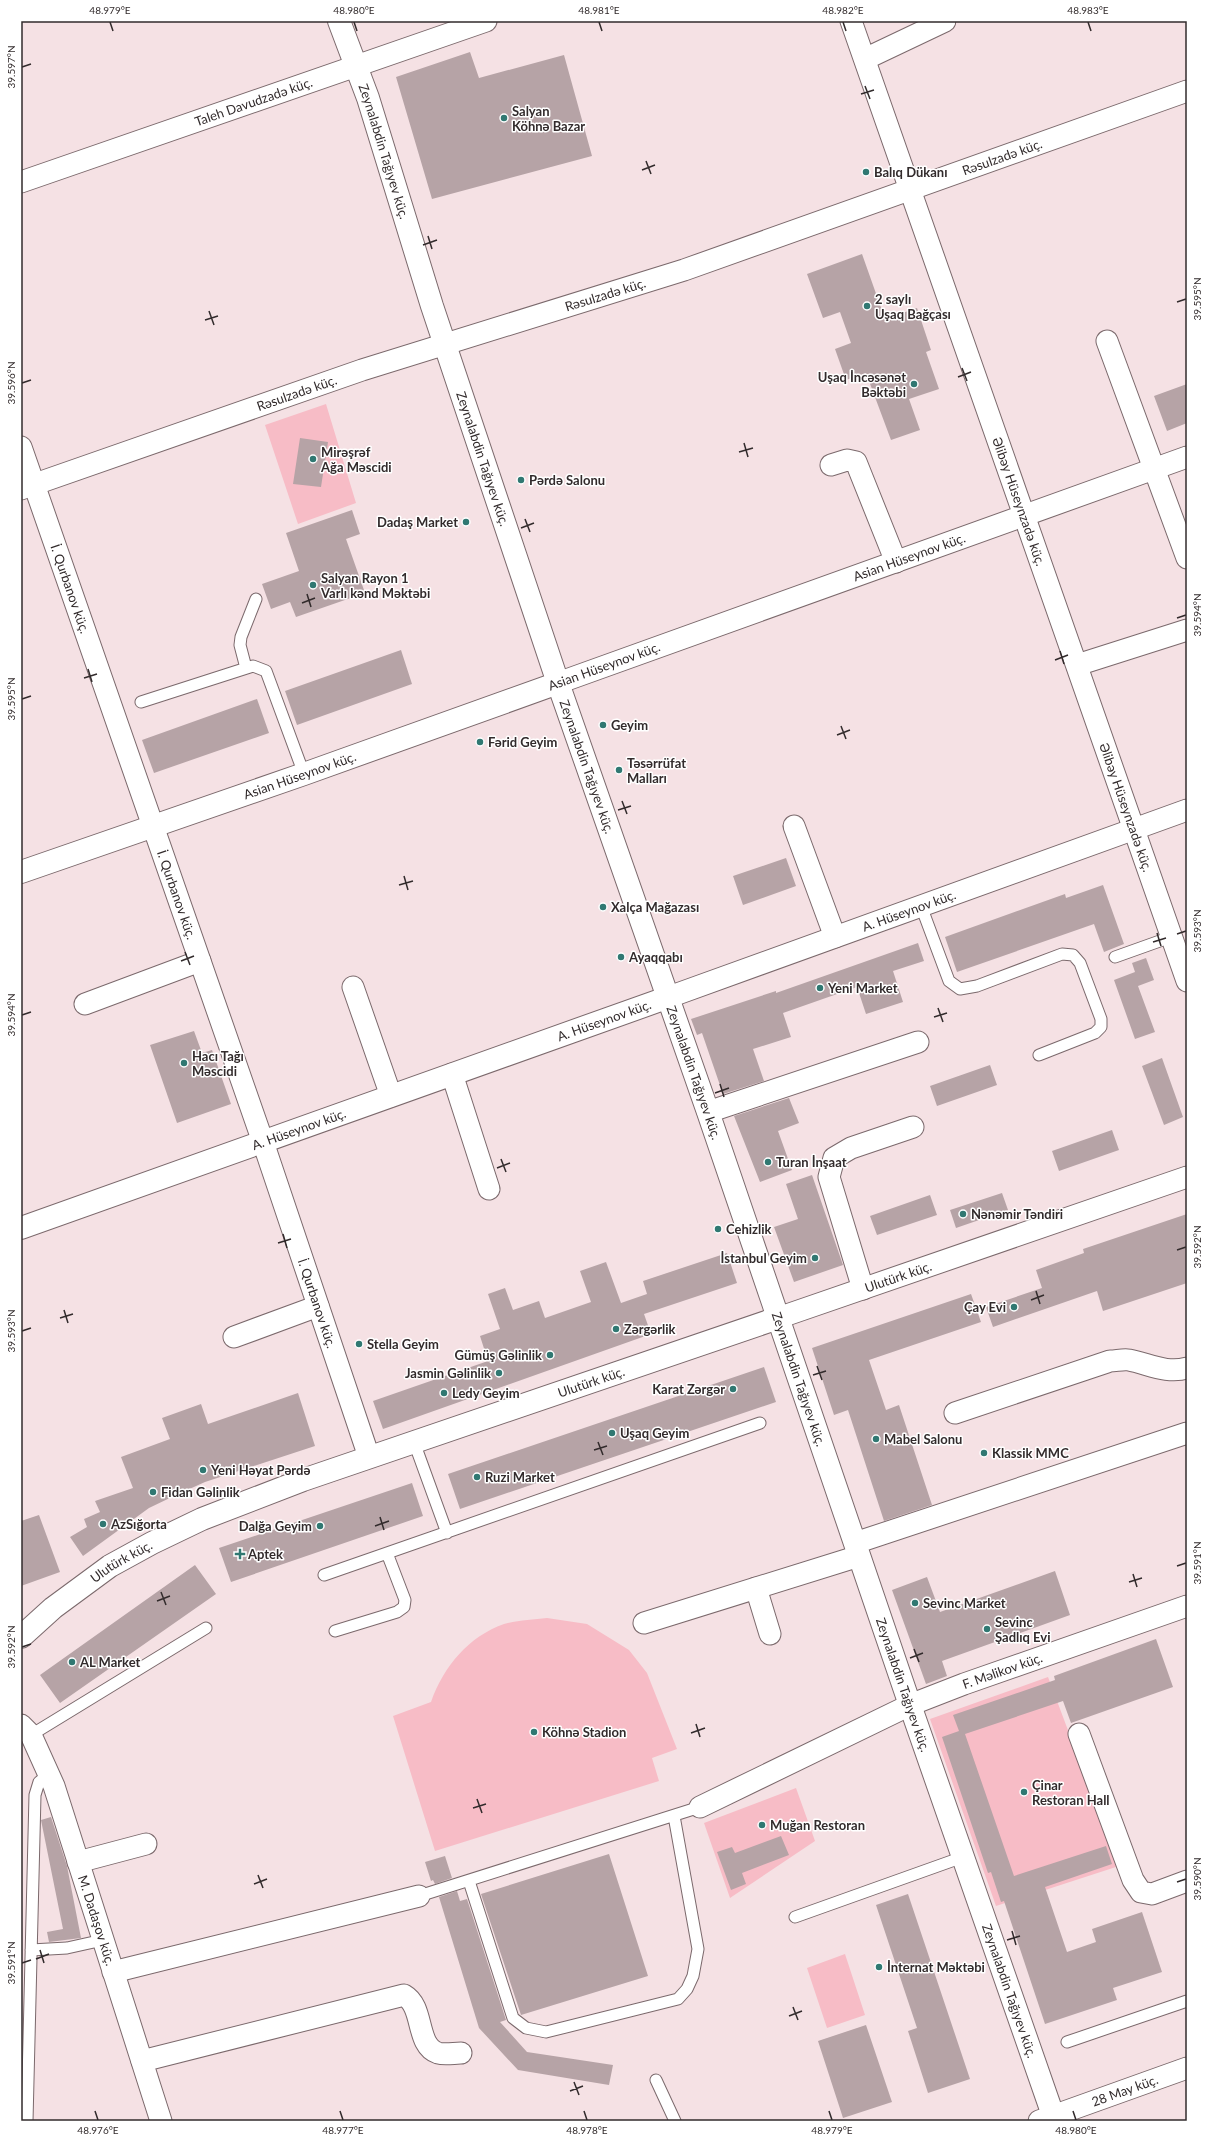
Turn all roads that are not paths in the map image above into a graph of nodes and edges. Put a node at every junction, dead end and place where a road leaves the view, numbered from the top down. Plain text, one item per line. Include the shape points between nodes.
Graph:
1 (339, 21) edge
2 (486, 21) edge
3 (851, 21) edge
4 (945, 21) edge
5 (865, 59) junction
6 (357, 66) junction
7 (1187, 91) edge
8 (21, 182) edge
9 (911, 190) junction
10 (1107, 342) dead end
11 (445, 344) junction
12 (21, 447) edge
13 (1187, 457) edge
14 (831, 464) dead end
15 (1154, 469) junction
16 (28, 486) edge
17 (1025, 515) junction
18 (1187, 558) edge
19 (896, 562) junction
20 (256, 599) dead end
21 (1187, 630) edge
22 (1077, 665) junction
23 (246, 668) junction
24 (558, 683) junction
25 (141, 702) dead end
26 (304, 774) junction
27 (1187, 810) edge
28 (154, 826) junction
29 (794, 826) dead end
30 (1134, 829) junction
31 (21, 872) edge
32 (921, 906) junction
33 (1172, 936) junction
34 (835, 937) junction
35 (1115, 957) dead end
36 (200, 961) junction
37 (1187, 981) edge
38 (353, 987) dead end
39 (668, 997) junction
40 (85, 1004) dead end
41 (918, 1042) dead end
42 (1039, 1055) dead end
43 (452, 1074) junction
44 (390, 1096) junction
45 (708, 1112) junction
46 (913, 1127) dead end
47 (263, 1142) junction
48 (1187, 1177) edge
49 (489, 1188) dead end
50 (21, 1228) edge
51 (863, 1289) junction
52 (318, 1306) junction
53 (778, 1318) junction
54 (234, 1337) dead end
55 (1187, 1368) edge
56 (955, 1413) dead end
57 (760, 1423) dead end
58 (1187, 1433) edge
59 (414, 1442) junction
60 (369, 1457) junction
61 (447, 1533) junction
62 (857, 1549) junction
63 (387, 1553) junction
64 (324, 1575) dead end
65 (756, 1588) junction
66 (1187, 1606) edge
67 (644, 1623) dead end
68 (206, 1628) dead end
69 (335, 1631) dead end
70 (770, 1634) dead end
71 (21, 1637) edge
72 (910, 1705) junction
73 (26, 1730) edge
74 (1078, 1734) dead end
75 (49, 1774) junction
76 (700, 1807) joint
77 (674, 1816) junction
78 (146, 1844) dead end
79 (963, 1857) junction
80 (78, 1862) junction
81 (469, 1881) junction
82 (1187, 1881) edge
83 (419, 1896) joint
84 (795, 1918) dead end
85 (103, 1940) junction
86 (31, 1950) junction
87 (113, 1972) junction
88 (1187, 2001) edge
89 (1067, 2042) dead end
90 (461, 2053) dead end
91 (142, 2061) junction
92 (1187, 2068) edge
93 (656, 2080) dead end
94 (1049, 2119) edge
95 (27, 2121) edge
96 (161, 2121) edge
97 (675, 2121) edge

1 - 6 street, Zeynalabdin Tağıyev küç.
2 - 6 street, Taleh Davudzadə küç.
3 - 5 street, Əlibəy Hüseynzadə küç.
4 - 5 street
5 - 9 street, Əlibəy Hüseynzadə küç.
6 - 8 street, Taleh Davudzadə küç.
6 - 11 street, Zeynalabdin Tağıyev küç.
7 - 9 street, Rəsulzadə küç.
9 - 11 street, Rəsulzadə küç. via 684,270
9 - 17 street, Əlibəy Hüseynzadə küç.
10 - 15 street
11 - 16 street, Rəsulzadə küç. via 362,370
11 - 24 street, Zeynalabdin Tağıyev küç.
12 - 16 street, İ. Qurbanov küç.
13 - 15 street, Asian Hüseynov küç.
14 - 19 street via 847,460 856,462
15 - 17 street, Asian Hüseynov küç.
15 - 18 street
16 - 28 street, İ. Qurbanov küç.
17 - 19 street, Asian Hüseynov küç.
17 - 22 street, Əlibəy Hüseynzadə küç.
19 - 24 street, Asian Hüseynov küç.
20 - 23 lane via 241,637 240,645
21 - 22 street
22 - 30 street, Əlibəy Hüseynzadə küç.
23 - 25 lane
23 - 26 lane via 253,666 266,672
24 - 26 street, Asian Hüseynov küç.
24 - 39 street, Zeynalabdin Tağıyev küç.
26 - 28 street, Asian Hüseynov küç.
27 - 30 street, A. Hüseynov küç.
28 - 31 street, Asian Hüseynov küç.
28 - 36 street, İ. Qurbanov küç.
29 - 34 street
30 - 32 street, A. Hüseynov küç.
30 - 33 street, Əlibəy Hüseynzadə küç.
32 - 34 street, A. Hüseynov küç.
32 - 42 lane via 949,981 960,989 977,986 1062,954 1073,955 1080,963 1101,1019 1100,1027 1095,1033
33 - 35 lane
33 - 37 street, Əlibəy Hüseynzadə küç.
34 - 39 street, A. Hüseynov küç.
36 - 40 street
36 - 47 street, İ. Qurbanov küç.
38 - 44 street
39 - 43 street, A. Hüseynov küç.
39 - 45 street, Zeynalabdin Tağıyev küç.
41 - 45 street
43 - 44 street, A. Hüseynov küç.
43 - 49 street
44 - 47 street, A. Hüseynov küç.
45 - 53 street, Zeynalabdin Tağıyev küç.
46 - 51 street via 851,1148 834,1158 829,1177
47 - 50 street, A. Hüseynov küç.
47 - 52 street, İ. Qurbanov küç.
48 - 51 street, Ulutürk küç.
51 - 53 street, Ulutürk küç.
52 - 54 street
52 - 60 street, İ. Qurbanov küç.
53 - 59 street, Ulutürk küç.
53 - 62 street, Zeynalabdin Tağıyev küç.
55 - 56 street via 1178,1371 1166,1370 1127,1360 1110,1361
57 - 61 lane
58 - 62 street
59 - 60 street, Ulutürk küç.
59 - 61 lane
60 - 71 street, Ulutürk küç. via 202,1520 152,1543 110,1566 53,1608
61 - 63 lane
62 - 65 street
62 - 72 street, Zeynalabdin Tağıyev küç.
63 - 64 lane
63 - 69 lane via 404,1600 404,1607 397,1612
65 - 67 street
65 - 70 street
66 - 72 street, F. Məlikov küç.
68 - 73 lane
72 - 76 street, F. Məlikov küç.
72 - 79 street, Zeynalabdin Tağıyev küç.
73 - 75 street, M. Dadaşov küç.
74 - 82 street via 1133,1880 1141,1892 1152,1894
75 - 80 street, M. Dadaşov küç.
75 - 86 lane via 39,1782 34,1795
76 - 77 lane
77 - 81 lane
77 - 81 lane via 698,1949 693,1976 687,1989 678,1999 546,2032 526,2028 513,2018
78 - 80 street
79 - 84 lane
79 - 94 street, Zeynalabdin Tağıyev küç.
80 - 85 street, M. Dadaşov küç.
81 - 83 lane
83 - 87 street
85 - 86 lane via 67,1948
85 - 87 street, M. Dadaşov küç.
86 - 95 lane
87 - 91 street, M. Dadaşov küç.
88 - 89 lane
90 - 91 street via 440,2054 432,2050 426,2042 410,1998 404,1995
91 - 96 street, M. Dadaşov küç.
92 - 94 street, 28 May küç.
93 - 97 lane

